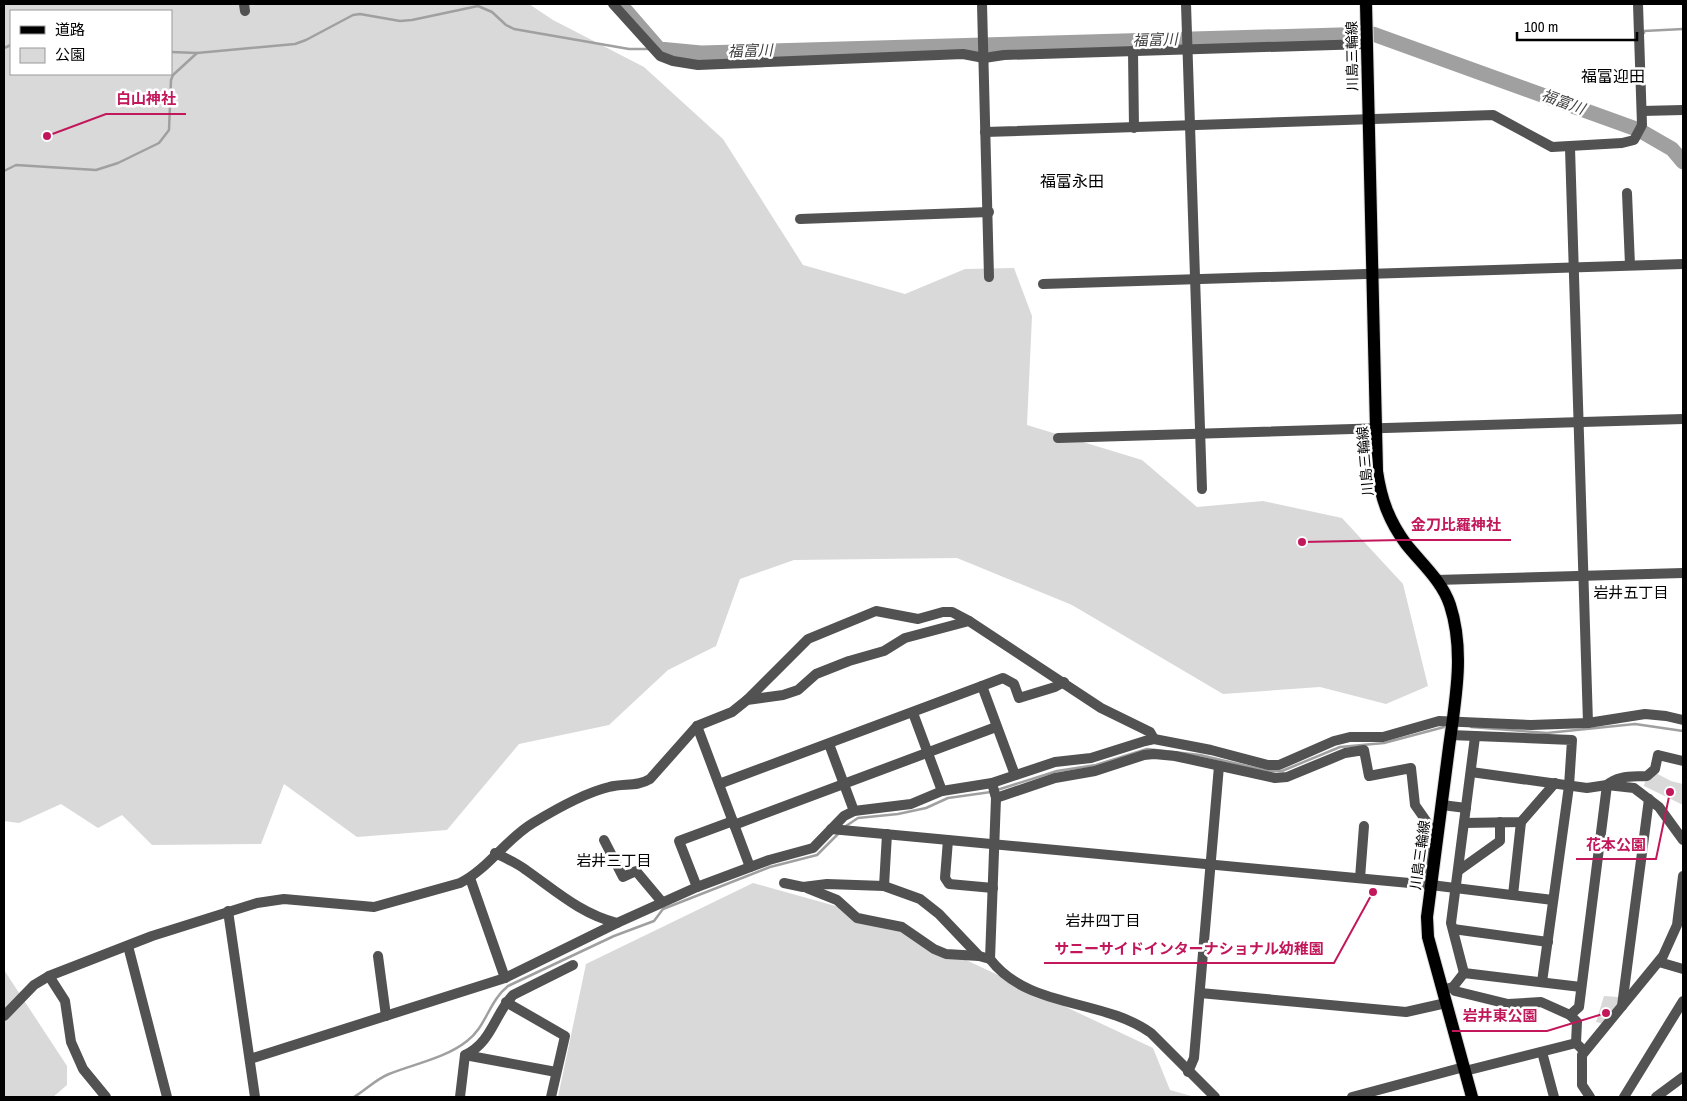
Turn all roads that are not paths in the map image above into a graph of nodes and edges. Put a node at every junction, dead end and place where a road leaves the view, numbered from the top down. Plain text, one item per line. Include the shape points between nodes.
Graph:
1 (613, 4) edge
2 (982, 4) edge
3 (1186, 4) edge
4 (1366, 4) edge
5 (1638, 4) edge
6 (1366, 43) junction
7 (1188, 48) junction
8 (1133, 51) junction
9 (984, 56) junction
10 (1683, 110) edge
11 (1644, 111) junction
12 (1368, 120) junction
13 (1190, 126) junction
14 (1134, 128) junction
15 (985, 132) junction
16 (1570, 148) junction
17 (1627, 193) dead end
18 (988, 212) junction
19 (800, 219) dead end
20 (1683, 264) edge
21 (1630, 265) junction
22 (1575, 267) junction
23 (1373, 274) junction
24 (989, 277) dead end
25 (1195, 279) junction
26 (1044, 284) dead end
27 (1683, 419) edge
28 (1580, 422) junction
29 (1376, 428) junction
30 (1200, 435) junction
31 (1058, 438) dead end
32 (1202, 489) dead end
33 (1683, 574) edge
34 (1584, 577) junction
35 (1436, 580) junction
36 (969, 621) junction
37 (1064, 682) junction
38 (982, 686) junction
39 (747, 700) junction
40 (913, 712) junction
41 (1683, 720) edge
42 (1588, 722) junction
43 (697, 726) junction
44 (996, 727) junction
45 (1451, 728) junction
46 (1475, 736) junction
47 (1154, 739) junction
48 (829, 744) junction
49 (928, 753) junction
50 (1683, 761) edge
51 (1220, 766) junction
52 (1471, 772) junction
53 (1015, 775) junction
54 (1555, 783) junction
55 (719, 784) junction
56 (844, 784) junction
57 (1606, 785) junction
58 (1569, 786) junction
59 (942, 791) junction
60 (994, 791) junction
61 (1649, 799) junction
62 (1442, 805) junction
63 (1466, 808) junction
64 (854, 811) junction
65 (1500, 822) junction
66 (1522, 822) junction
67 (733, 823) junction
68 (1464, 823) junction
69 (1364, 826) dead end
70 (839, 830) junction
71 (887, 834) junction
72 (604, 840) dead end
73 (948, 840) junction
74 (1683, 840) edge
75 (995, 844) junction
76 (496, 853) junction
77 (1211, 864) junction
78 (750, 867) junction
79 (1458, 871) junction
80 (1683, 876) edge
81 (470, 878) junction
82 (1360, 878) junction
83 (784, 883) dead end
84 (1427, 884) junction
85 (884, 886) junction
86 (697, 887) junction
87 (803, 887) junction
88 (993, 888) junction
89 (1456, 888) junction
90 (1513, 895) junction
91 (1553, 900) junction
92 (662, 902) junction
93 (228, 911) junction
94 (617, 923) junction
95 (1453, 930) junction
96 (1548, 942) junction
97 (128, 946) junction
98 (378, 956) dead end
99 (979, 956) junction
100 (990, 959) junction
101 (1659, 962) junction
102 (574, 965) dead end
103 (1683, 968) edge
104 (1464, 973) junction
105 (49, 976) junction
106 (505, 978) junction
107 (1542, 982) junction
108 (1581, 987) junction
109 (1448, 988) junction
110 (1200, 993) junction
111 (1683, 1001) edge
112 (506, 1002) junction
113 (1446, 1003) junction
114 (1622, 1008) junction
115 (1570, 1015) junction
116 (4, 1016) edge
117 (386, 1016) junction
118 (1576, 1043) junction
119 (1584, 1051) junction
120 (1542, 1052) junction
121 (465, 1055) junction
122 (250, 1059) junction
123 (1464, 1069) junction
124 (556, 1072) junction
125 (1188, 1072) junction
126 (1683, 1077) edge
127 (106, 1097) edge
128 (167, 1097) edge
129 (255, 1097) edge
130 (460, 1097) edge
131 (551, 1097) edge
132 (1215, 1097) edge
133 (1352, 1097) edge
134 (1472, 1097) edge
135 (1554, 1097) edge
136 (1590, 1097) edge
137 (1624, 1097) edge
138 (1656, 1097) edge

1 - 9 street via 651,49 673,61 698,65 963,54
2 - 9 street
3 - 7 street
4 - 6 main road, 川島三輪線
5 - 11 street
6 - 7 street
6 - 12 main road, 川島三輪線
7 - 8 street
7 - 13 street
8 - 9 street
8 - 14 street
9 - 15 street
10 - 11 street
11 - 16 street via 1634,140
12 - 13 street
12 - 16 street via 1493,115 1542,143
12 - 23 main road, 川島三輪線
13 - 14 street
13 - 25 street
14 - 15 street
15 - 18 street
16 - 22 street
17 - 21 street
18 - 19 street
18 - 24 street
20 - 21 street
21 - 22 street
22 - 23 street
22 - 28 street
23 - 25 street
23 - 29 main road, 川島三輪線
25 - 26 street
25 - 30 street
27 - 28 street
28 - 29 street
28 - 34 street
29 - 30 street
29 - 35 main road, 川島三輪線 via 1380,486 1388,514 1407,545
30 - 31 street
30 - 32 street
33 - 34 street
34 - 35 street
34 - 42 street
35 - 45 main road, 川島三輪線 via 1450,604 1458,645
36 - 37 street
36 - 39 street via 905,638 884,651 816,674 798,690
36 - 39 street via 952,612 918,620 876,611 808,639
37 - 38 street via 1019,698 1014,684 1003,678
37 - 47 street via 1101,708 1150,732
38 - 40 street
38 - 44 street
39 - 43 street via 732,712
40 - 48 street
40 - 49 street
41 - 42 street via 1645,714
42 - 45 street
43 - 55 street
43 - 76 street via 650,779 641,784 596,791 533,822
44 - 49 street
44 - 53 street
45 - 46 street
45 - 47 street via 1439,721 1383,737 1334,741 1279,765
45 - 62 main road, 川島三輪線
46 - 52 street
46 - 58 street via 1572,740
47 - 53 street via 1091,758 1055,762
48 - 55 street
48 - 56 street
49 - 56 street
49 - 59 street
50 - 57 street via 1658,755 1650,773 1613,779
51 - 60 street via 1175,756 1144,755 1095,771
51 - 77 street
51 - 84 street via 1263,777 1287,777 1329,758 1364,750 1369,776 1411,768 1415,805 1430,830
52 - 54 street
52 - 63 street
53 - 60 street
54 - 58 street
54 - 66 street
55 - 67 street
56 - 64 street
56 - 67 street
57 - 58 street
57 - 61 street via 1634,788
57 - 108 street
58 - 91 street
59 - 60 street
59 - 64 street via 911,804
60 - 75 street
61 - 74 street via 1659,807
61 - 114 street
62 - 63 street
62 - 84 main road, 川島三輪線
63 - 68 street
64 - 70 street via 844,816
65 - 66 street
65 - 68 street
65 - 79 street via 1500,841
66 - 90 street
67 - 78 street
67 - 86 street via 679,841
68 - 79 street
69 - 82 street
70 - 71 street
70 - 78 street via 813,848
71 - 73 street
71 - 85 street
72 - 92 street via 623,877 636,871
73 - 75 street
73 - 88 street via 945,878 949,884
75 - 77 street
75 - 88 street
76 - 81 street
76 - 94 street via 524,868 577,908
77 - 82 street
77 - 110 street
78 - 86 street
79 - 89 street
80 - 101 street via 1677,924
81 - 93 street via 374,907 284,899 257,902
81 - 106 street
82 - 84 street
83 - 87 street
84 - 89 street
84 - 109 main road, 川島三輪線 via 1428,937
85 - 87 street via 827,884
85 - 99 street via 920,899
86 - 92 street
87 - 99 street via 837,900 857,918 902,927 946,954
88 - 100 street
89 - 90 street
89 - 95 street
90 - 91 street
91 - 96 street
92 - 94 street
93 - 97 street
93 - 122 street
94 - 106 street
95 - 96 street
95 - 104 street
96 - 107 street
97 - 105 street
97 - 128 street
98 - 117 street
99 - 100 street
100 - 125 street via 1008,978 1024,987 1139,1024
101 - 103 street
101 - 114 street
102 - 112 street via 512,994
104 - 107 street
104 - 109 street
105 - 116 street via 34,985
105 - 127 street via 65,1002 71,1042 83,1069
106 - 117 street
107 - 108 street
108 - 115 street via 1579,1007
109 - 113 main road, 川島三輪線
109 - 115 street via 1508,1004 1541,1002
110 - 113 street via 1406,1012
110 - 125 street via 1194,1058
111 - 137 street
112 - 121 street via 478,1049
112 - 124 street via 565,1036
113 - 123 main road, 川島三輪線
114 - 119 street
115 - 118 street via 1577,1022
117 - 122 street
118 - 119 street
118 - 120 street
119 - 136 street via 1582,1085
120 - 123 street
120 - 135 street
121 - 124 street
121 - 130 street
122 - 129 street
123 - 133 street
123 - 134 main road, 川島三輪線
124 - 131 street
125 - 132 street
126 - 138 street

